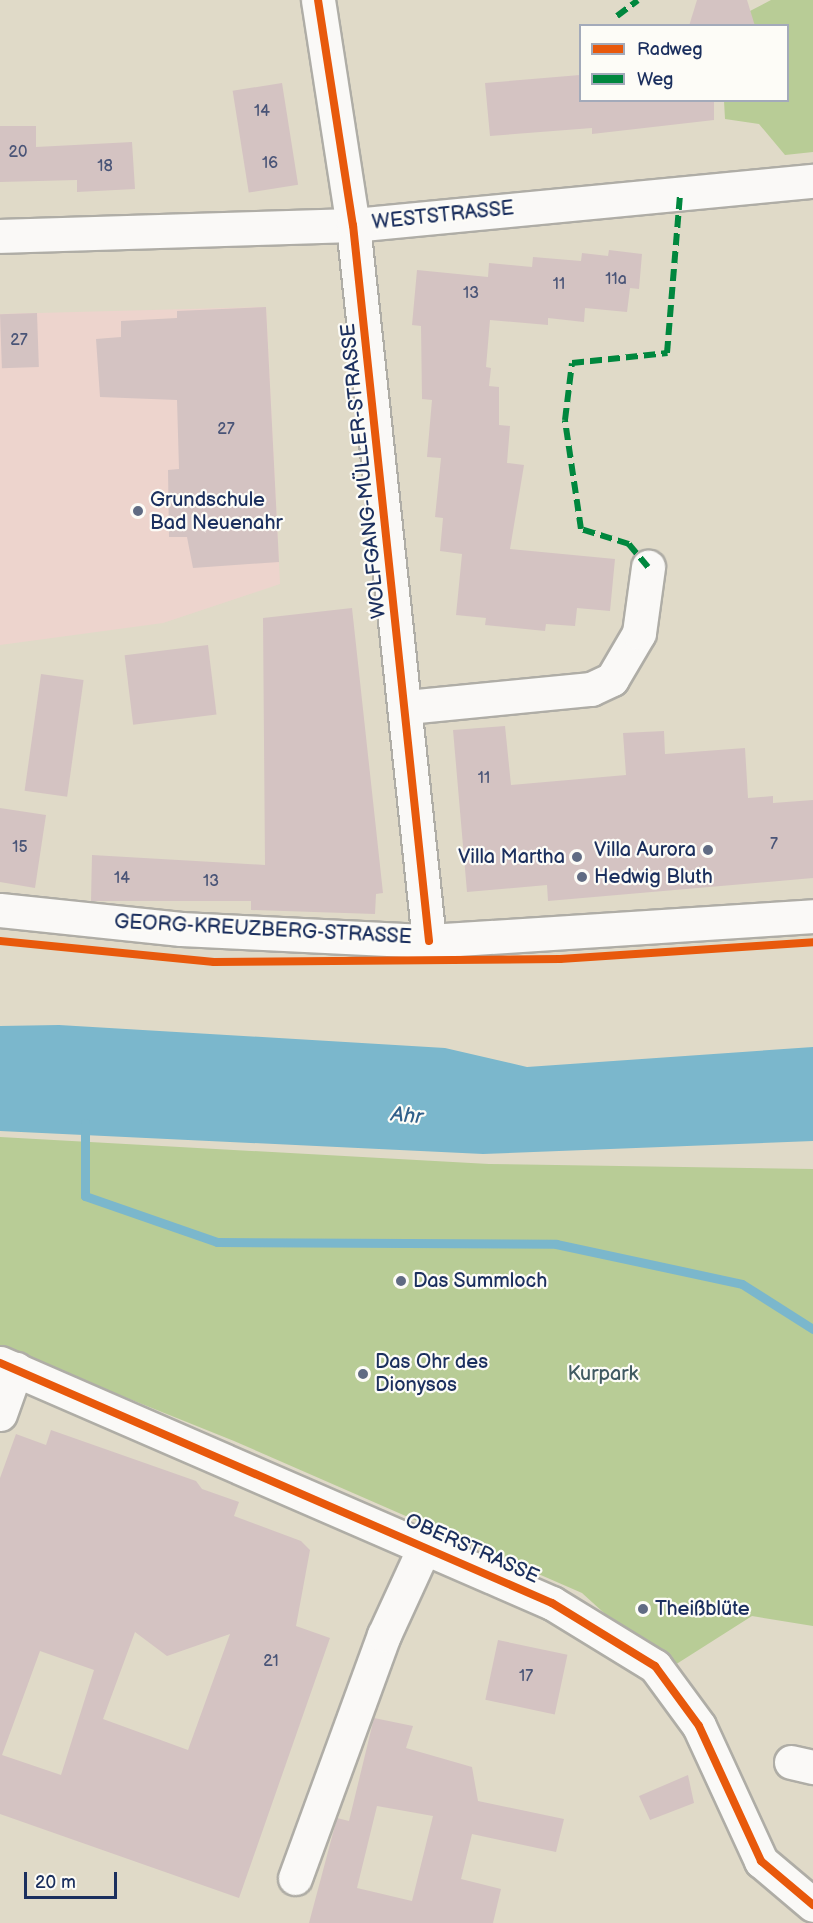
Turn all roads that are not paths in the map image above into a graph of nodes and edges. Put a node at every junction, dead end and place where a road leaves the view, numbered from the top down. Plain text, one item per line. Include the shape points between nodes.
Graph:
1 (318, 0) edge
2 (813, 181) edge
3 (353, 225) junction
4 (0, 236) edge
5 (648, 567) dead end
6 (407, 707) junction
7 (0, 910) edge
8 (813, 916) edge
9 (429, 941) junction
10 (8, 1366) edge
11 (0, 1414) edge
12 (424, 1546) junction
13 (295, 1878) dead end
14 (813, 1905) edge

1 - 3 street, WOLFGANG-MÜLLER-STRASSE
2 - 3 street, WESTSTRASSE
3 - 4 street, WESTSTRASSE
3 - 6 street, WOLFGANG-MÜLLER-STRASSE
5 - 6 street via 639,633 612,679 591,689
6 - 9 street, WOLFGANG-MÜLLER-STRASSE
7 - 9 street, GEORG-KREUZBERG-STRASSE via 181,928
8 - 9 street, GEORG-KREUZBERG-STRASSE
10 - 11 street, OBERSTRASSE
10 - 12 street, OBERSTRASSE
12 - 13 street via 384,1635
12 - 14 street, OBERSTRASSE via 552,1603 655,1666 699,1726 761,1861

